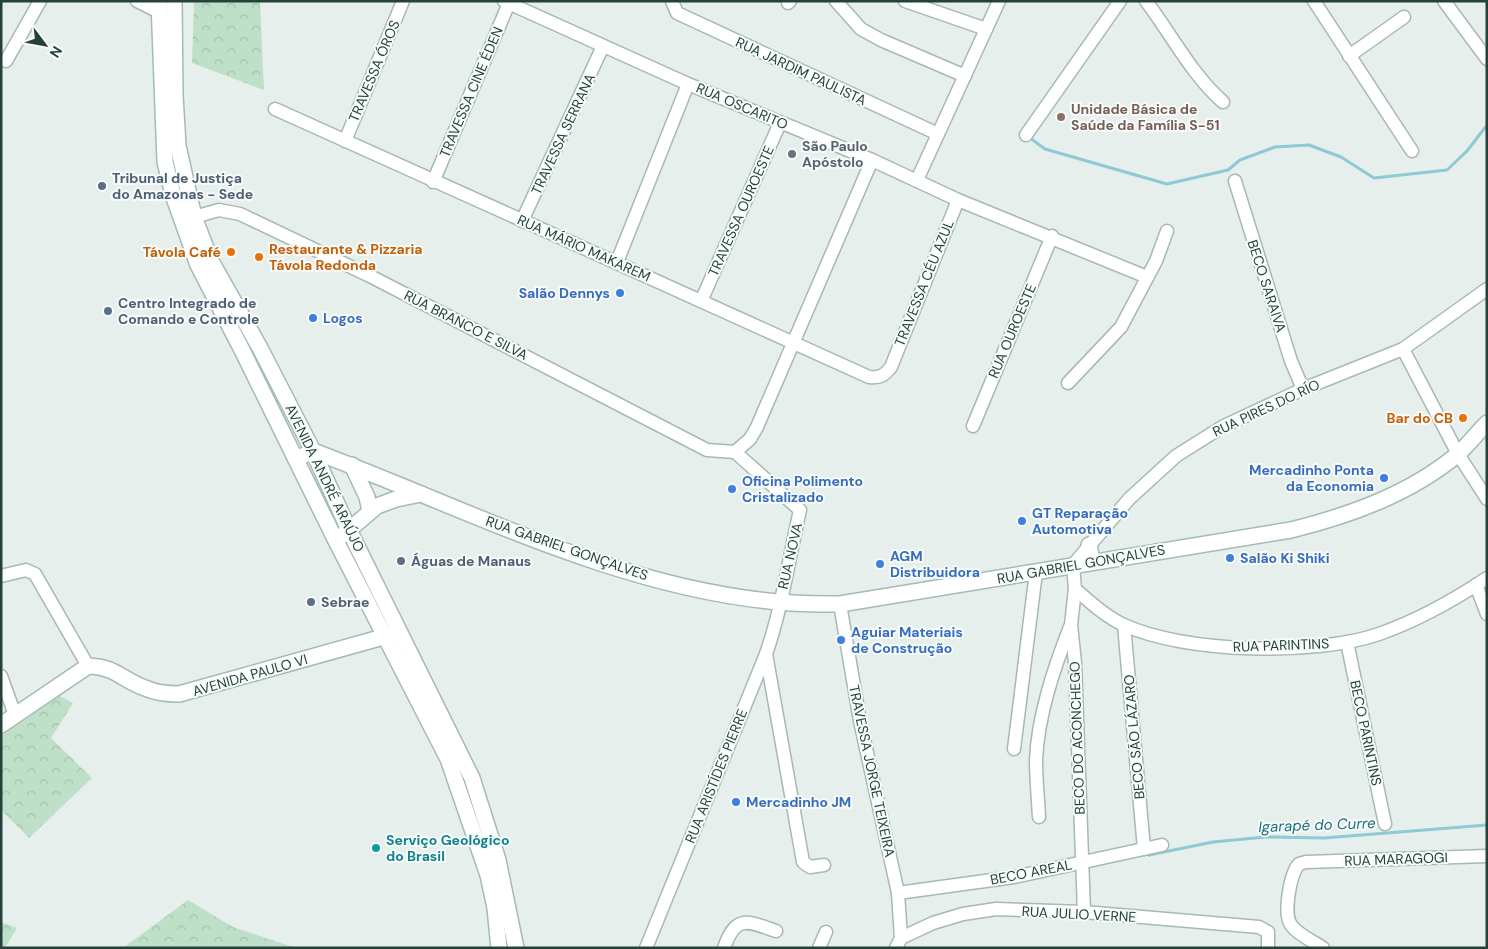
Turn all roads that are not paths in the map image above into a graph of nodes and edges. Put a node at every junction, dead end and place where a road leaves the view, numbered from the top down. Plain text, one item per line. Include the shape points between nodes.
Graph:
1 (40, 1) edge
2 (137, 1) edge
3 (174, 1) edge
4 (403, 1) edge
5 (672, 1) edge
6 (836, 1) edge
7 (905, 1) edge
8 (998, 1) edge
9 (1120, 1) edge
10 (1146, 1) edge
11 (1314, 1) edge
12 (1444, 1) edge
13 (507, 2) edge
14 (159, 7) edge
15 (1404, 18) dead end
16 (986, 29) junction
17 (603, 46) junction
18 (1349, 56) junction
19 (1487, 59) edge
20 (6, 61) dead end
21 (965, 76) junction
22 (688, 84) junction
23 (1222, 102) dead end
24 (275, 109) dead end
25 (780, 123) junction
26 (938, 134) junction
27 (1026, 135) dead end
28 (345, 141) junction
29 (1412, 151) dead end
30 (872, 160) junction
31 (917, 180) junction
32 (1234, 181) dead end
33 (433, 182) junction
34 (958, 200) junction
35 (194, 217) junction
36 (522, 221) junction
37 (1167, 231) dead end
38 (1052, 236) junction
39 (617, 262) junction
40 (1147, 277) junction
41 (1487, 289) edge
42 (702, 299) junction
43 (792, 342) junction
44 (1403, 349) junction
45 (891, 367) joint
46 (1068, 383) dead end
47 (1303, 389) junction
48 (1487, 423) edge
49 (973, 426) dead end
50 (313, 450) junction
51 (734, 452) junction
52 (1458, 454) junction
53 (296, 459) junction
54 (352, 465) junction
55 (421, 494) junction
56 (1487, 499) edge
57 (370, 511) junction
58 (350, 530) junction
59 (335, 539) junction
60 (1089, 545) junction
61 (1092, 561) junction
62 (1073, 565) junction
63 (1036, 572) junction
64 (1, 576) edge
65 (1482, 582) edge
66 (1075, 589) junction
67 (779, 602) junction
68 (840, 604) junction
69 (1487, 614) edge
70 (1071, 625) junction
71 (1124, 625) junction
72 (393, 634) junction
73 (1347, 642) junction
74 (766, 654) junction
75 (88, 666) junction
76 (1, 676) edge
77 (15, 715) junction
78 (1, 725) edge
79 (1014, 749) dead end
80 (1039, 817) dead end
81 (1385, 824) dead end
82 (1162, 845) dead end
83 (1144, 849) junction
84 (1487, 856) edge
85 (1082, 862) junction
86 (824, 865) dead end
87 (898, 893) junction
88 (1084, 912) junction
89 (776, 931) dead end
90 (826, 932) dead end
91 (1268, 942) edge
92 (898, 943) edge
93 (499, 948) edge
94 (516, 948) edge
95 (646, 948) edge
96 (724, 948) edge
97 (820, 948) edge
98 (1323, 948) edge

1 - 20 street
2 - 14 street
3 - 35 main road, AVENIDA ANDRÉ ARAÚJO via 178,146
4 - 28 street, TRAVESSA ÓROS
5 - 26 street, RUA JARDIM PAULISTA via 677,13
6 - 21 street via 861,29
7 - 16 street
8 - 16 street
9 - 27 street
10 - 23 street via 1206,87
11 - 18 street
12 - 19 street
13 - 17 street, RUA OSCARITO
13 - 33 street, TRAVESSA CINE ÉDEN
14 - 53 main road, AVENIDA ANDRÉ ARAÚJO via 165,162 173,195 198,265
15 - 18 street
16 - 21 street
17 - 22 street, RUA OSCARITO
17 - 36 street, TRAVESSA SERRANA
18 - 29 street
21 - 26 street
22 - 25 street, RUA OSCARITO
22 - 39 street
24 - 28 street, RUA MÁRIO MAKAREM
25 - 30 street, RUA OSCARITO
25 - 42 street, TRAVESSA OUROESTE
26 - 31 street
28 - 33 street, RUA MÁRIO MAKAREM
30 - 31 street, RUA OSCARITO
30 - 43 street
31 - 34 street, RUA OSCARITO
32 - 47 street, BECO SARAIVA via 1291,361
33 - 36 street, RUA MÁRIO MAKAREM
34 - 38 street, RUA OSCARITO
34 - 45 street, TRAVESSA CÉU AZUL
35 - 50 main road, AVENIDA ANDRÉ ARAÚJO via 211,261
35 - 51 street, RUA BRANCO E SILVA via 219,210 240,214 370,276 707,450
36 - 39 street, RUA MÁRIO MAKAREM
37 - 40 street
38 - 40 street, RUA OSCARITO
38 - 49 street, RUA OUROESTE
39 - 42 street, RUA MÁRIO MAKAREM
40 - 46 street via 1121,327
41 - 44 street, RUA PIRES DO RÍO
42 - 43 street, RUA MÁRIO MAKAREM
43 - 45 street, RUA MÁRIO MAKAREM via 868,377 885,375
43 - 51 street via 757,427 750,439
44 - 47 street, RUA PIRES DO RÍO
44 - 52 street
47 - 60 street, RUA PIRES DO RÍO via 1222,427 1176,456 1129,499
48 - 52 main road, RUA GABRIEL GONÇALVES
50 - 53 main road
50 - 54 main road, RUA GABRIEL GONÇALVES
50 - 58 main road, AVENIDA ANDRÉ ARAÚJO
51 - 67 street, RUA NOVA via 800,510
52 - 56 street
52 - 61 main road, RUA GABRIEL GONÇALVES via 1387,499 1338,519 1291,530
53 - 59 main road, AVENIDA ANDRÉ ARAÚJO
54 - 55 main road, RUA GABRIEL GONÇALVES
54 - 57 main road
55 - 57 main road via 396,499
55 - 67 main road, RUA GABRIEL GONÇALVES via 597,561 724,594
57 - 58 main road
58 - 59 main road
58 - 72 main road, AVENIDA ANDRÉ ARAÚJO
59 - 72 main road, AVENIDA ANDRÉ ARAÚJO
60 - 61 main road
60 - 62 street, RUA PIRES DO RÍO
61 - 62 main road, RUA GABRIEL GONÇALVES
62 - 63 main road, RUA GABRIEL GONÇALVES
62 - 66 street, BECO DO ACONCHEGO
63 - 68 main road, RUA GABRIEL GONÇALVES
63 - 79 street
64 - 75 street via 29,570 37,577
65 - 69 street
65 - 73 street, RUA PARINTINS via 1404,623 1379,634
66 - 70 street, BECO DO ACONCHEGO
66 - 71 street, RUA PARINTINS
67 - 68 main road, RUA GABRIEL GONÇALVES
67 - 74 street, RUA ARISTÍDES PIERRE via 778,619
68 - 87 street, TRAVESSA JORGE TEIXEIRA via 860,721
70 - 80 street via 1056,664 1038,736
70 - 85 street, BECO DO ACONCHEGO
71 - 73 street, RUA PARINTINS via 1200,645 1280,648
71 - 83 street, BECO SÃO LÁZARO
72 - 75 main road, AVENIDA PAULO VI via 179,694 144,688 104,666
72 - 93 main road, AVENIDA ANDRÉ ARAÚJO via 468,810 488,875
72 - 94 main road, AVENIDA ANDRÉ ARAÚJO via 472,778 498,860
73 - 81 street, BECO PARINTINS
74 - 86 street via 803,862 810,866
74 - 95 street, RUA ARISTÍDES PIERRE
75 - 77 main road
76 - 77 street
77 - 78 main road
82 - 83 street, BECO AREAL
83 - 85 street, BECO AREAL
84 - 98 street, RUA MARAGOGI via 1299,864 1291,880 1287,917 1298,932
85 - 87 street, BECO AREAL via 1014,877
85 - 88 street, BECO DO ACONCHEGO
87 - 92 street, TRAVESSA JORGE TEIXEIRA
88 - 91 street, RUA JULIO VERNE via 1259,927 1264,929
88 - 92 street, RUA JULIO VERNE via 996,909 933,923
89 - 96 street via 748,921 740,923 733,928
90 - 97 street

